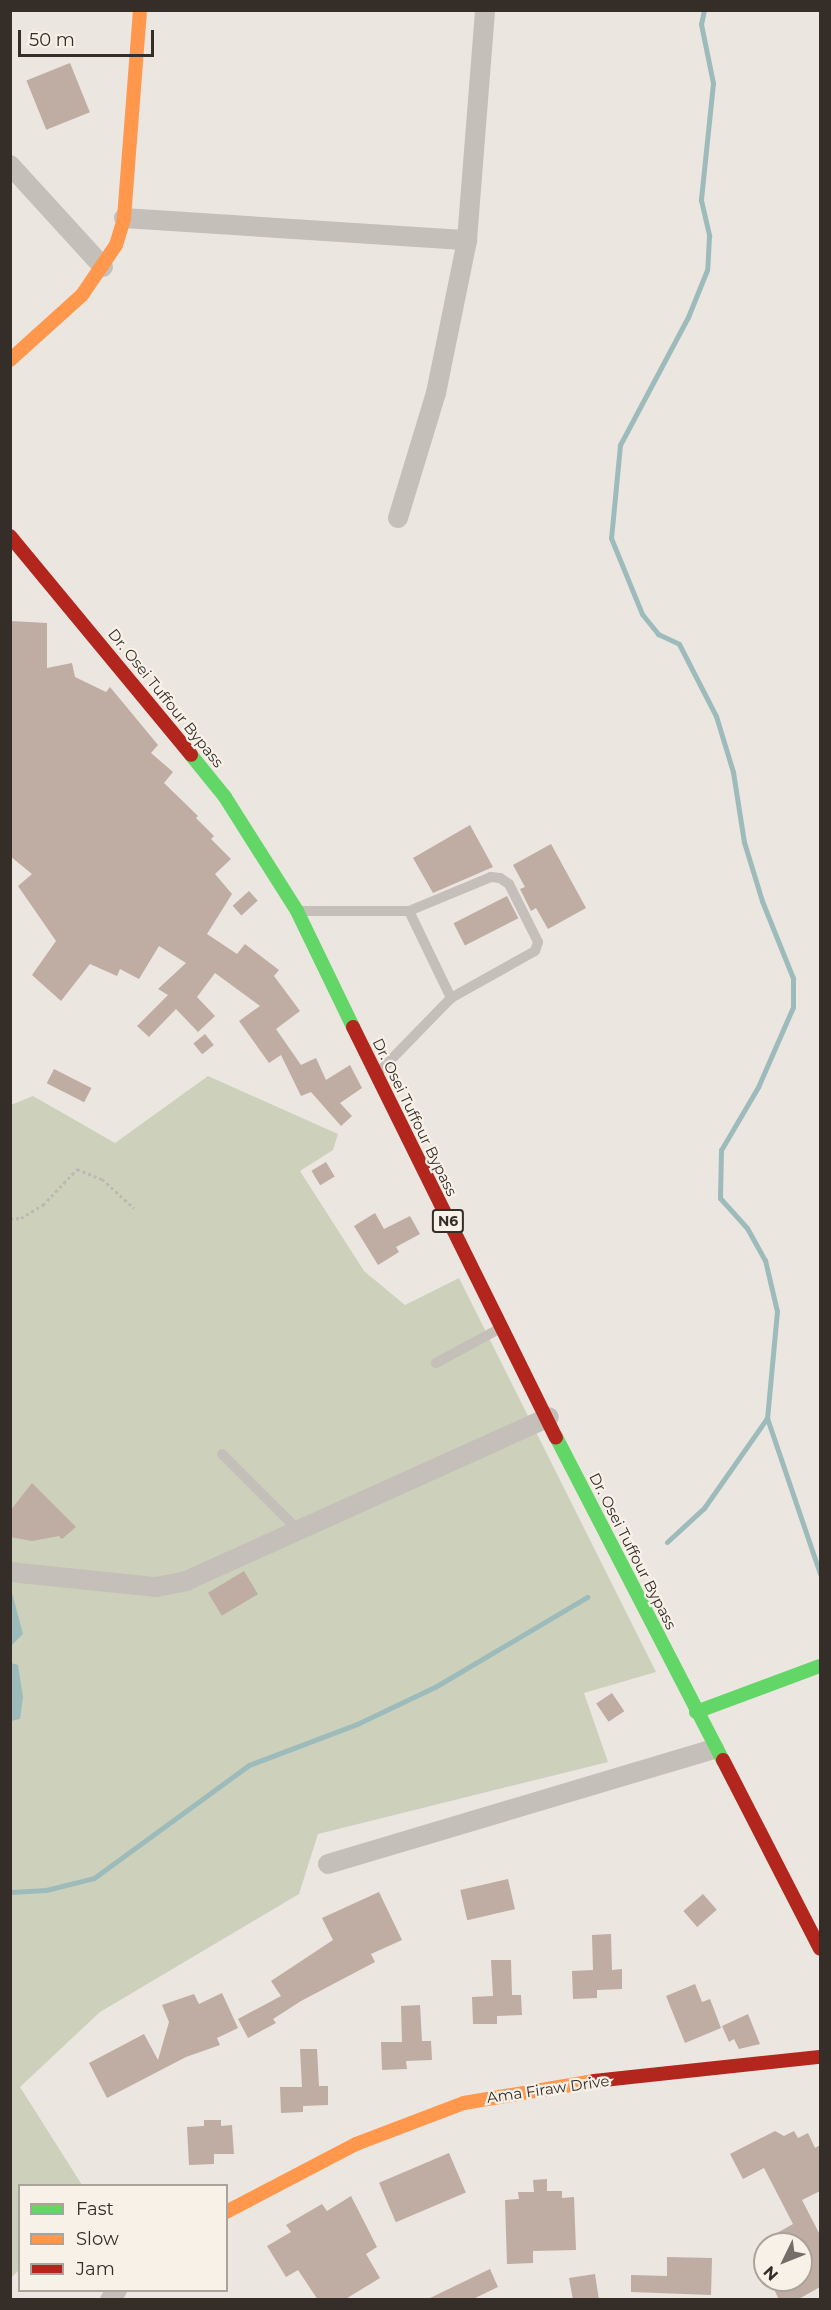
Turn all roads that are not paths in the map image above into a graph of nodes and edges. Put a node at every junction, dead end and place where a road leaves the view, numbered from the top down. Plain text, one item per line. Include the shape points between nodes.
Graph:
1 (140, 10) edge
2 (485, 10) edge
3 (10, 165) edge
4 (124, 218) junction
5 (466, 240) junction
6 (104, 267) junction
7 (10, 360) edge
8 (398, 518) dead end
9 (10, 536) edge
10 (297, 911) junction
11 (409, 911) junction
12 (451, 998) junction
13 (377, 1074) junction
14 (500, 1328) junction
15 (436, 1363) dead end
16 (549, 1418) junction
17 (222, 1454) dead end
18 (299, 1531) junction
19 (10, 1572) edge
20 (820, 1666) edge
21 (696, 1712) junction
22 (714, 1749) junction
23 (328, 1864) dead end
24 (820, 1948) edge
25 (820, 2057) edge
26 (228, 2211) edge

1 - 4 main road
2 - 5 street
3 - 6 street
4 - 5 street
4 - 6 main road
5 - 8 street via 436,393
6 - 7 main road via 82,295
9 - 10 main road, Dr. Osei Tuffour Bypass / N6 via 225,798
10 - 11 lane
10 - 13 main road, Dr. Osei Tuffour Bypass / N6
11 - 12 lane
11 - 12 lane via 491,877 500,878 509,884 538,942 535,951
12 - 13 lane
13 - 14 main road, Dr. Osei Tuffour Bypass / N6
14 - 15 lane
14 - 16 main road, Dr. Osei Tuffour Bypass / N6
16 - 18 street
16 - 21 main road, Dr. Osei Tuffour Bypass / N6
17 - 18 lane
18 - 19 street via 186,1581 156,1587
20 - 21 main road
21 - 22 main road, Dr. Osei Tuffour Bypass / N6
22 - 23 street
22 - 24 main road, Dr. Osei Tuffour Bypass / N6
25 - 26 main road, Ama Firaw Drive via 547,2087 464,2103 356,2144

